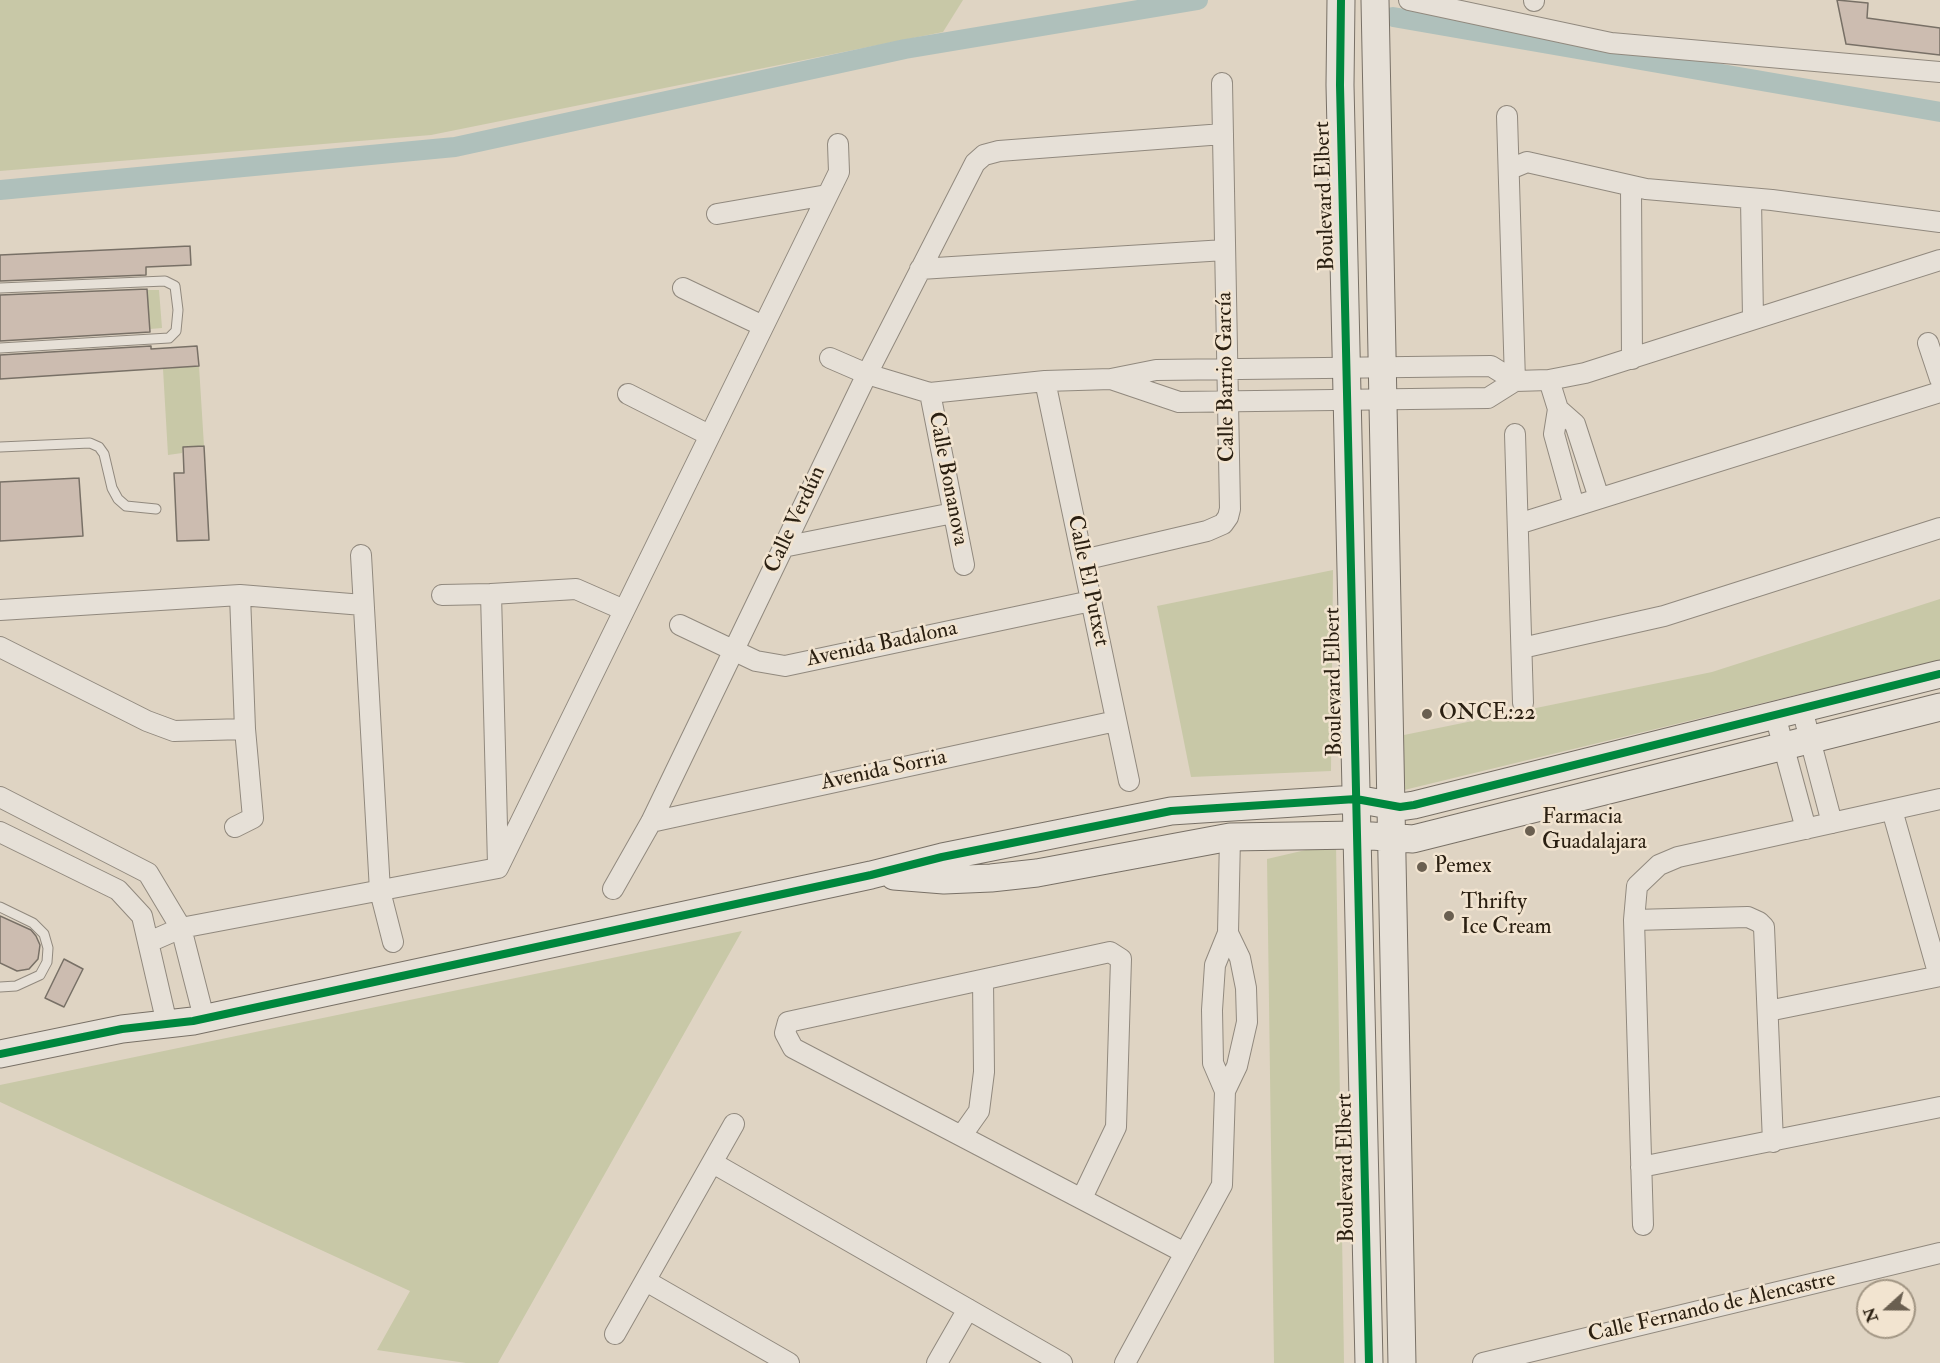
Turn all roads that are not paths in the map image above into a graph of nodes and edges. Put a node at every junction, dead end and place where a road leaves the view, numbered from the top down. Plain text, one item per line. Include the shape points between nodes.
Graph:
1 (1341, 0) edge
2 (1375, 0) edge
3 (1409, 0) edge
4 (1940, 72) edge
5 (1222, 83) dead end
6 (1507, 116) dead end
7 (1222, 134) junction
8 (838, 144) dead end
9 (1509, 169) junction
10 (1631, 187) junction
11 (827, 195) junction
12 (1751, 199) junction
13 (717, 214) dead end
14 (1940, 222) edge
15 (1225, 250) junction
16 (1940, 260) edge
17 (920, 269) junction
18 (0, 288) edge
19 (683, 288) dead end
20 (1753, 318) junction
21 (763, 326) junction
22 (1928, 343) dead end
23 (0, 348) edge
24 (830, 358) dead end
25 (1632, 359) junction
26 (1349, 367) junction
27 (1382, 367) junction
28 (1227, 369) junction
29 (867, 374) junction
30 (1111, 379) junction
31 (1940, 379) edge
32 (1549, 380) junction
33 (1045, 381) junction
34 (1515, 381) junction
35 (1940, 392) edge
36 (930, 393) junction
37 (628, 394) dead end
38 (1383, 399) junction
39 (1349, 400) junction
40 (1227, 401) junction
41 (1558, 409) junction
42 (1515, 434) dead end
43 (709, 435) junction
44 (0, 447) edge
45 (1599, 498) junction
46 (1574, 506) junction
47 (156, 509) dead end
48 (953, 513) junction
49 (1518, 524) junction
50 (1940, 528) edge
51 (783, 547) junction
52 (361, 555) dead end
53 (1083, 560) junction
54 (964, 565) dead end
55 (491, 594) junction
56 (240, 595) junction
57 (442, 595) dead end
58 (1091, 601) junction
59 (363, 605) junction
60 (0, 610) edge
61 (624, 610) junction
62 (680, 626) dead end
63 (0, 647) edge
64 (1522, 648) junction
65 (735, 651) junction
66 (1940, 674) edge
67 (1523, 703) dead end
68 (1940, 707) edge
69 (1802, 709) junction
70 (1775, 715) junction
71 (1116, 721) junction
72 (245, 729) junction
73 (1810, 738) junction
74 (1783, 744) junction
75 (1129, 781) dead end
76 (0, 797) edge
77 (1356, 799) junction
78 (1940, 799) edge
79 (1391, 806) junction
80 (1892, 810) junction
81 (651, 822) junction
82 (1832, 824) junction
83 (235, 827) dead end
84 (1806, 829) junction
85 (0, 832) edge
86 (1358, 835) junction
87 (1230, 837) junction
88 (1390, 840) junction
89 (498, 868) junction
90 (943, 869) junction
91 (613, 889) dead end
92 (380, 891) junction
93 (0, 907) edge
94 (1634, 920) junction
95 (182, 928) junction
96 (1228, 933) junction
97 (149, 942) junction
98 (393, 942) dead end
99 (1939, 976) edge
100 (983, 980) junction
101 (0, 987) edge
102 (1767, 1011) junction
103 (204, 1018) junction
104 (167, 1024) junction
105 (0, 1054) edge
106 (1226, 1091) junction
107 (1940, 1107) edge
108 (734, 1124) dead end
109 (962, 1135) junction
110 (1773, 1142) junction
111 (712, 1163) junction
112 (1641, 1167) junction
113 (1082, 1198) junction
114 (1643, 1225) dead end
115 (1185, 1253) junction
116 (1940, 1253) edge
117 (646, 1281) junction
118 (968, 1309) junction
119 (615, 1334) dead end
120 (789, 1363) edge
121 (938, 1363) edge
122 (1062, 1363) edge
123 (1125, 1363) edge
124 (1369, 1363) edge
125 (1402, 1363) edge
126 (1483, 1363) edge

1 - 26 street, Boulevard Elbert
2 - 27 street
3 - 4 street via 1611,43
5 - 7 street, Calle Barrio García
6 - 9 street
7 - 15 street, Calle Barrio García
7 - 17 street, Calle Verdún via 984,155 969,170
8 - 11 street via 839,172
9 - 10 street via 1527,162
9 - 34 street
10 - 12 street
10 - 25 street
11 - 13 street
11 - 21 street
12 - 14 street
12 - 20 street
15 - 17 street
15 - 28 street, Calle Barrio García
16 - 20 street
17 - 29 street, Calle Verdún
18 - 23 lane via 165,281 175,286 178,310 176,331 169,338
19 - 21 street
20 - 25 street
21 - 43 street
22 - 31 street
24 - 29 street
25 - 32 street
26 - 27 street
26 - 28 street
26 - 39 street, Boulevard Elbert
27 - 34 street via 1491,366
27 - 38 street
28 - 30 street via 1156,370
28 - 40 street, Calle Barrio García
29 - 36 street
29 - 51 street, Calle Verdún
30 - 33 street
30 - 40 street via 1179,402
32 - 34 street
32 - 41 street
33 - 36 street
33 - 53 street, Calle El Putxet
34 - 38 street via 1488,398
35 - 45 street
36 - 48 street, Calle Bonanova
37 - 43 street
38 - 39 street
38 - 79 street
39 - 40 street
39 - 77 street, Boulevard Elbert
40 - 53 street, Calle Barrio García via 1230,510 1223,524
41 - 45 street via 1575,424
41 - 46 street via 1554,434
42 - 49 street
43 - 61 street
44 - 47 lane via 90,443 104,454 118,499 126,506
45 - 46 street
46 - 49 street
48 - 51 street
48 - 54 street, Calle Bonanova
49 - 64 street
50 - 64 street via 1664,616
51 - 65 street, Calle Verdún
52 - 59 street
53 - 58 street, Calle El Putxet
55 - 57 street
55 - 61 street via 576,589
55 - 89 street
56 - 59 street
56 - 60 street
56 - 72 street
58 - 65 street, Avenida Badalona via 784,666 756,661
58 - 71 street, Calle El Putxet
59 - 92 street
61 - 89 street
62 - 65 street, Avenida Badalona
63 - 72 street via 174,731
64 - 67 street
65 - 81 street, Calle Verdún
66 - 69 street
68 - 73 street
69 - 70 street
69 - 73 street
70 - 74 street
70 - 79 street via 1414,805
71 - 75 street, Calle El Putxet
71 - 81 street, Avenida Sorria
72 - 83 street via 253,818
73 - 74 street
73 - 82 street
74 - 84 street
74 - 88 street via 1413,839
76 - 95 street via 148,873
77 - 79 street
77 - 86 street, Boulevard Elbert
77 - 90 street via 1171,811
78 - 80 street
79 - 88 street
80 - 82 street
80 - 99 street
81 - 91 street, Calle Verdún
82 - 84 street
84 - 94 street via 1678,857 1659,866 1637,886
85 - 97 street via 118,890 142,916
86 - 87 street
86 - 88 street
86 - 124 street, Boulevard Elbert
87 - 90 street via 1037,873
87 - 96 street
88 - 125 street
89 - 92 street
90 - 103 street via 871,875
92 - 95 street
92 - 98 street
93 - 101 lane via 33,923 44,934 48,948 47,962 40,975 16,986
94 - 102 street via 1748,917 1759,922 1766,937
94 - 112 street
95 - 97 street
95 - 103 street
96 - 106 street via 1215,964 1212,1010 1213,1063
96 - 106 street via 1240,958 1247,1022 1238,1066
97 - 104 street
99 - 102 street
100 - 109 street via 984,1072 979,1111
100 - 109 street via 788,1022 785,1033 793,1048
100 - 113 street via 1110,952 1121,960 1116,1127
102 - 110 street
103 - 104 street
104 - 105 street via 72,1038
106 - 115 street via 1222,1185
107 - 110 street
108 - 111 street
109 - 113 street
110 - 112 street
111 - 117 street
111 - 118 street
112 - 114 street
113 - 115 street
115 - 123 street
116 - 126 street, Calle Fernando de Alencastre
117 - 119 street
117 - 120 street
118 - 121 street
118 - 122 street

